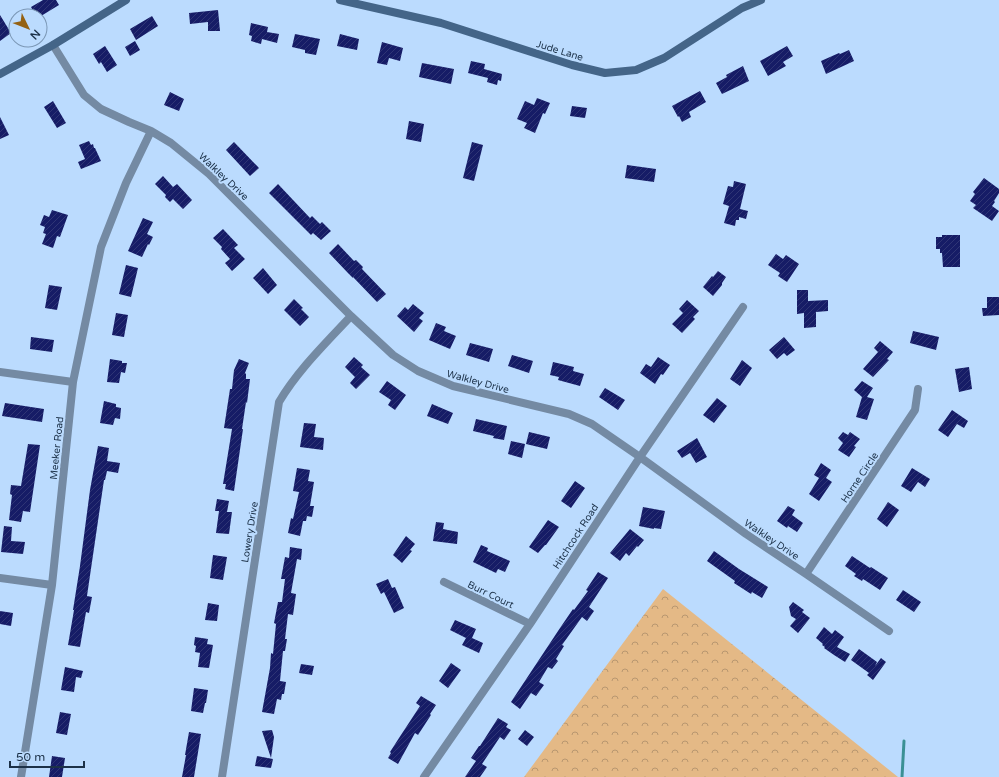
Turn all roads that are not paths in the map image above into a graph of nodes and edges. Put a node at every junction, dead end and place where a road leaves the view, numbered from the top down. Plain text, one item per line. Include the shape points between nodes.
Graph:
1 (126, 0) edge
2 (340, 0) edge
3 (761, 0) edge
4 (53, 45) junction
5 (0, 74) edge
6 (151, 131) junction
7 (743, 307) dead end
8 (351, 316) junction
9 (0, 372) edge
10 (73, 382) junction
11 (918, 389) dead end
12 (640, 457) junction
13 (806, 574) junction
14 (0, 578) edge
15 (444, 582) dead end
16 (52, 585) junction
17 (530, 624) junction
18 (889, 631) dead end
19 (21, 777) edge
20 (222, 777) edge
21 (424, 777) edge

1 - 4 street
2 - 3 street, Jude Lane via 441,23 605,73 636,70 664,58 742,8
4 - 5 street
4 - 6 street, Walkley Drive via 84,95 101,110
6 - 8 street, Walkley Drive via 172,143 209,174
6 - 10 street, Meeker Road via 126,183 101,247
7 - 12 street, Hitchcock Road
8 - 12 street, Walkley Drive via 393,355 418,371 453,386 569,414 592,424
8 - 20 street, Lowery Drive via 306,365 279,402
9 - 10 street
10 - 16 street, Meeker Road
11 - 13 street, Horne Circle via 915,410
12 - 13 street, Walkley Drive
12 - 17 street, Hitchcock Road
13 - 18 street, Walkley Drive
14 - 16 street
15 - 17 street, Burr Court
16 - 19 street, Meeker Road
17 - 21 street, Hitchcock Road

